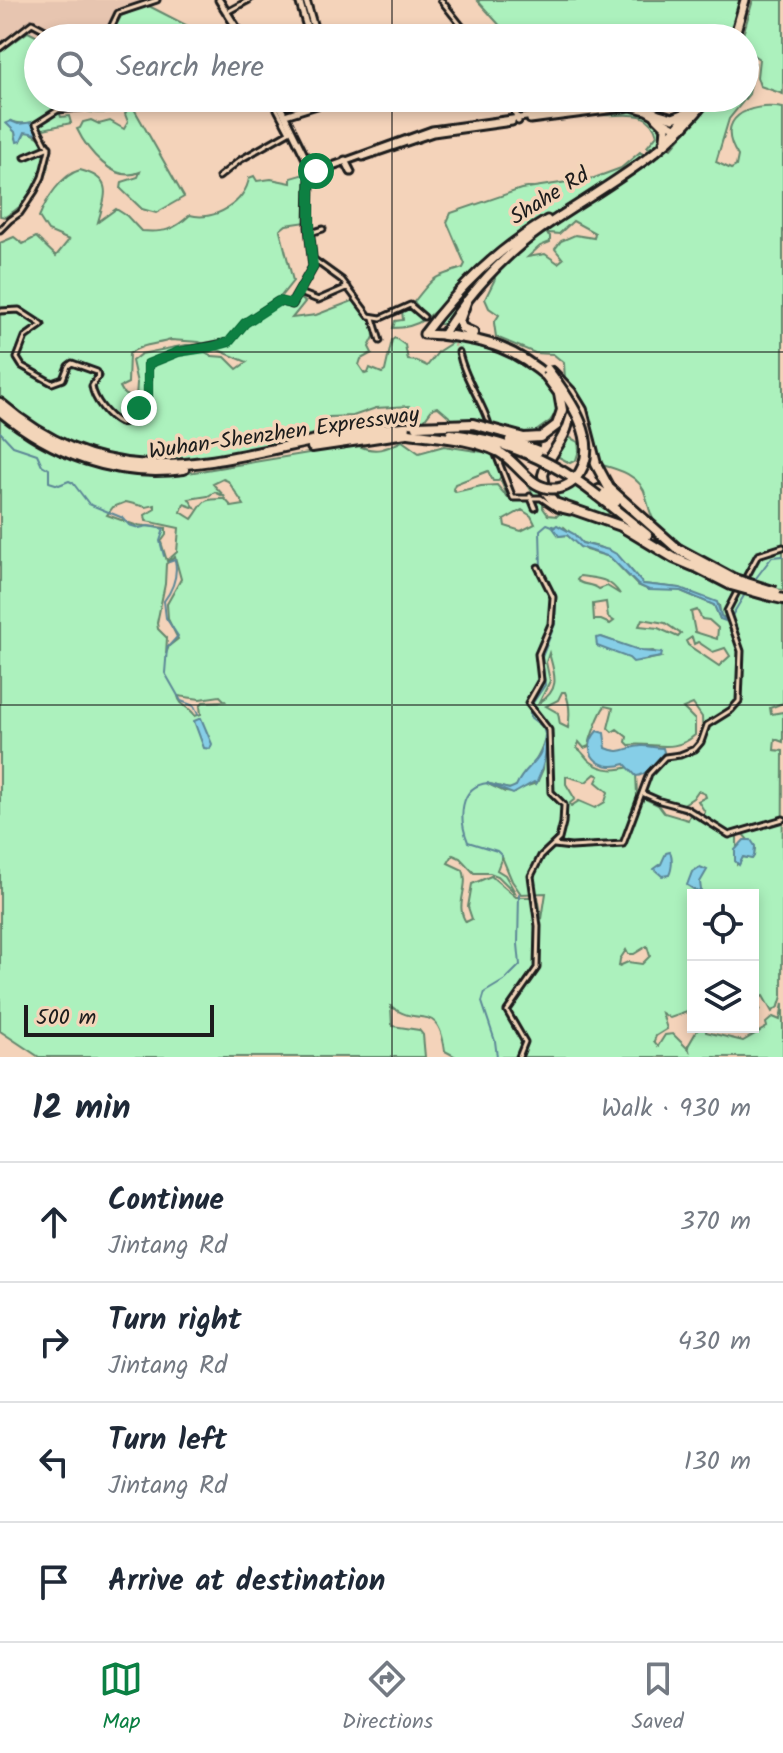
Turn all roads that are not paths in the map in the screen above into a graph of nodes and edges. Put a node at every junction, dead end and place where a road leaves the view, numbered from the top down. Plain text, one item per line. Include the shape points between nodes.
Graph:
1 (157, 0) edge
2 (219, 0) edge
3 (249, 0) edge
4 (299, 0) edge
5 (306, 0) edge
6 (441, 0) edge
7 (747, 0) edge
8 (227, 12) junction
9 (113, 24) edge
10 (233, 24) edge
11 (306, 24) edge
12 (313, 24) edge
13 (460, 24) edge
14 (740, 24) edge
15 (24, 29) edge
16 (0, 48) edge
17 (54, 112) edge
18 (280, 112) edge
19 (283, 112) edge
20 (293, 112) edge
21 (515, 112) edge
22 (584, 112) edge
23 (650, 112) edge
24 (686, 112) edge
25 (691, 112) edge
26 (694, 112) edge
27 (285, 115) junction
28 (658, 115) junction
29 (518, 120) junction
30 (679, 128) junction
31 (663, 142) junction
32 (49, 147) junction
33 (25, 157) dead end
34 (346, 161) junction
35 (351, 172) dead end
36 (313, 173) junction
37 (219, 177) dead end
38 (323, 229) dead end
39 (0, 230) edge
40 (310, 233) junction
41 (313, 259) junction
42 (348, 287) junction
43 (300, 293) junction
44 (466, 302) junction
45 (292, 304) joint
46 (0, 311) edge
47 (424, 317) tunnel mouth
48 (373, 318) junction
49 (444, 333) junction
50 (475, 333) junction
51 (380, 341) dead end
52 (459, 352) tunnel mouth
53 (547, 373) junction
54 (0, 403) edge
55 (0, 411) edge
56 (412, 428) junction
57 (370, 434) junction
58 (599, 493) junction
59 (530, 496) junction
60 (535, 508) dead end
61 (570, 512) dead end
62 (783, 547) edge
63 (680, 551) junction
64 (693, 566) junction
65 (538, 567) dead end
66 (732, 582) junction
67 (779, 596) edge
68 (643, 793) junction
69 (783, 819) edge
70 (554, 845) junction
71 (519, 1057) edge

1 - 9 street via 118,13
2 - 8 main road
3 - 8 street
4 - 11 main road
5 - 12 main road
6 - 13 street
7 - 14 main road
8 - 10 main road
15 - 16 street
17 - 32 street via 36,123
18 - 37 street via 289,132
19 - 27 main road
20 - 27 main road
21 - 29 main road
22 - 29 main road
23 - 28 main road
24 - 28 main road via 677,118
25 - 30 main road, Shahe Rd
26 - 30 main road, Shahe Rd
27 - 36 main road
28 - 30 main road
28 - 31 main road via 667,129
29 - 34 main road via 425,131
30 - 31 main road, Shahe Rd
30 - 44 main road, Shahe Rd via 634,169 531,237
31 - 49 main road, Shahe Rd via 496,254 456,292 426,332
32 - 33 street
32 - 39 street via 35,191
34 - 35 main road
34 - 36 main road
36 - 40 main road
38 - 40 street
40 - 41 main road
41 - 42 street
41 - 43 main road
42 - 43 street via 316,301
42 - 48 street
43 - 45 main road
44 - 49 main road, Shahe Rd
44 - 50 highway via 463,323
45 - 46 street via 279,301 225,344 149,363 148,395 139,408 139,420 120,423 94,396 96,371 72,363 54,384 22,366 17,358 23,340 42,325 19,310
47 - 48 street via 410,305
48 - 51 street
49 - 50 highway
49 - 53 highway via 503,347
50 - 53 highway via 517,348
52 - 59 street via 489,418 511,496
53 - 56 highway, bridge via 562,410 557,425 541,437 524,438 464,423
53 - 56 highway, bridge via 572,401 584,436 582,466 565,487 538,485 488,448
53 - 63 highway via 566,386 582,410 596,464 609,488
53 - 64 highway via 563,394 568,414 565,436 543,472 548,496 559,505 627,528
54 - 57 highway, Wuhan-Shenzhen Expressway via 73,450 143,465 190,464
55 - 57 highway, Wuhan-Shenzhen Expressway via 48,445 83,460 133,470 207,466
56 - 57 highway, Wuhan-Shenzhen Expressway
56 - 58 highway, Wuhan-Shenzhen Expressway, bridge via 489,433 570,469
58 - 63 highway, Wuhan-Shenzhen Expressway
58 - 64 highway, Wuhan-Shenzhen Expressway
59 - 60 street
59 - 61 street
62 - 68 street via 758,555 730,604 728,620 741,651 739,701 707,725 695,749 658,762
63 - 66 highway, Wuhan-Shenzhen Expressway
64 - 66 highway, Wuhan-Shenzhen Expressway
65 - 70 street via 553,597 551,624 538,654 541,680 528,703 548,728 551,792 564,805
66 - 67 highway, Wuhan-Shenzhen Expressway, bridge
68 - 69 street via 686,808 729,835
68 - 70 street via 623,844
70 - 71 street via 531,876 537,968 507,1011 525,1042

